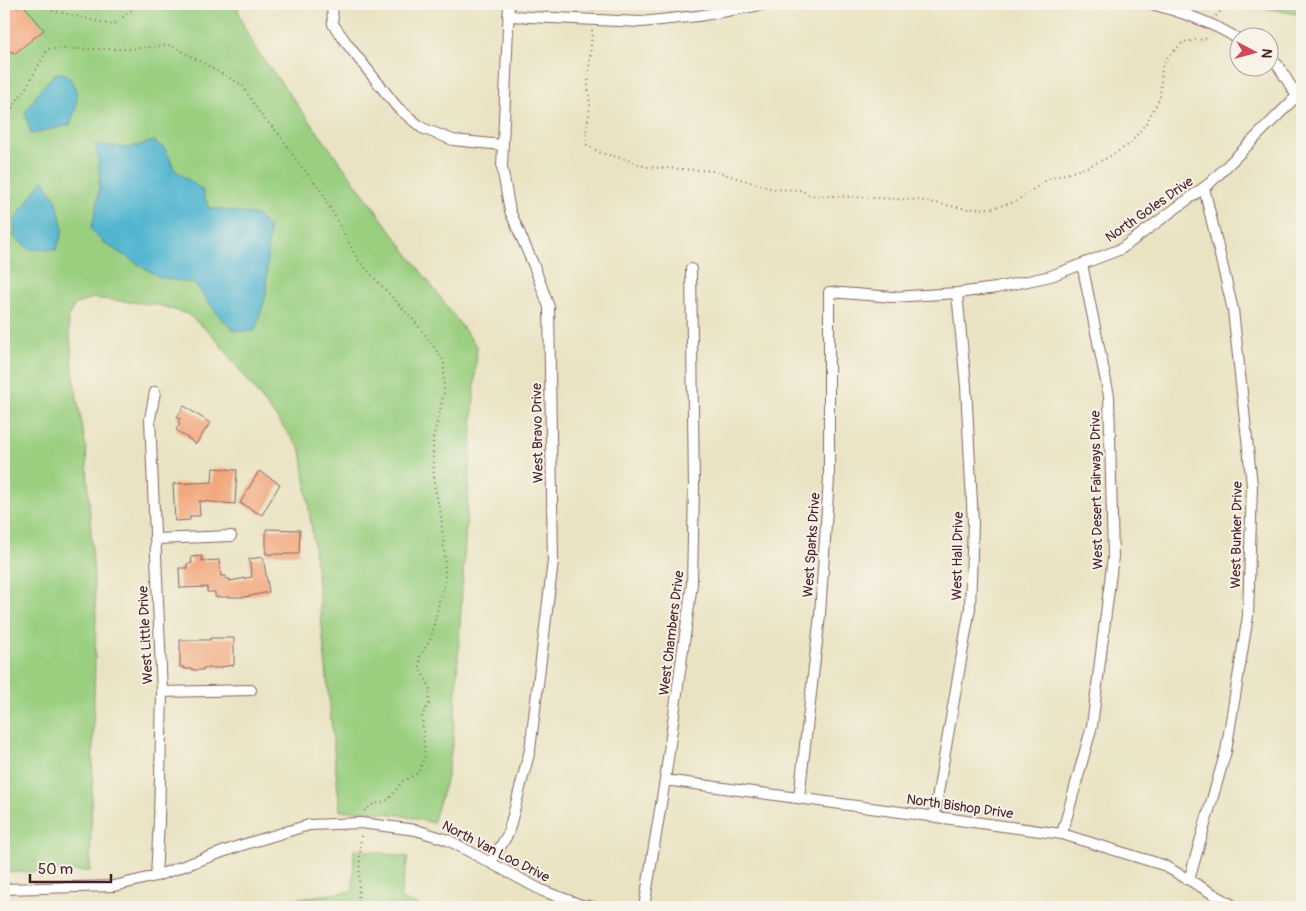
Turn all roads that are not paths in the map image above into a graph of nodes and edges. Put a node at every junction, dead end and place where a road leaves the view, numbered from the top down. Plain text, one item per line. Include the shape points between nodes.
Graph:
1 (509, 4) edge
2 (766, 4) edge
3 (1151, 4) edge
4 (332, 5) edge
5 (508, 16) junction
6 (1228, 33) edge
7 (1278, 66) edge
8 (1300, 94) edge
9 (502, 145) junction
10 (1204, 188) junction
11 (1082, 264) junction
12 (691, 269) dead end
13 (829, 292) joint
14 (957, 294) junction
15 (155, 392) dead end
16 (230, 536) dead end
17 (156, 539) junction
18 (251, 690) dead end
19 (162, 692) junction
20 (665, 780) junction
21 (799, 798) junction
22 (934, 816) junction
23 (1062, 834) junction
24 (491, 862) junction
25 (156, 876) junction
26 (1189, 880) junction
27 (4, 889) edge
28 (594, 907) edge
29 (644, 907) edge
30 (1236, 907) edge

1 - 5 street, West Bravo Drive
2 - 5 street via 641,22
3 - 6 street
4 - 9 street via 333,24 348,45 397,107 422,128 453,140
5 - 9 street, West Bravo Drive
7 - 8 street
8 - 10 street, North Goles Drive
9 - 24 street, West Bravo Drive via 502,168 510,211 549,307 553,561 530,750 508,834
10 - 11 street, North Goles Drive via 1121,249
10 - 26 street, West Bunker Drive via 1233,310 1252,485 1248,616 1226,751
11 - 14 street, North Goles Drive via 1051,276
11 - 23 street, West Desert Fairways Drive via 1109,396 1113,557 1092,726
12 - 20 street, West Chambers Drive via 692,584
13 - 14 street, North Goles Drive via 893,297
13 - 21 street, West Sparks Drive via 829,478 820,615
14 - 22 street, West Hall Drive via 966,386 973,523 970,608
15 - 17 street, West Little Drive via 150,419
16 - 17 street
17 - 19 street, West Little Drive
18 - 19 street
19 - 25 street, West Little Drive
20 - 21 street, North Bishop Drive
20 - 29 street, West Chambers Drive
21 - 22 street, North Bishop Drive
22 - 23 street, North Bishop Drive
23 - 26 street, North Bishop Drive via 1163,866
24 - 25 street, North Van Loo Drive via 448,840 416,830 361,823 309,825
24 - 28 street, North Van Loo Drive via 543,891
25 - 27 street, North Van Loo Drive via 114,886
26 - 30 street, North Bishop Drive

